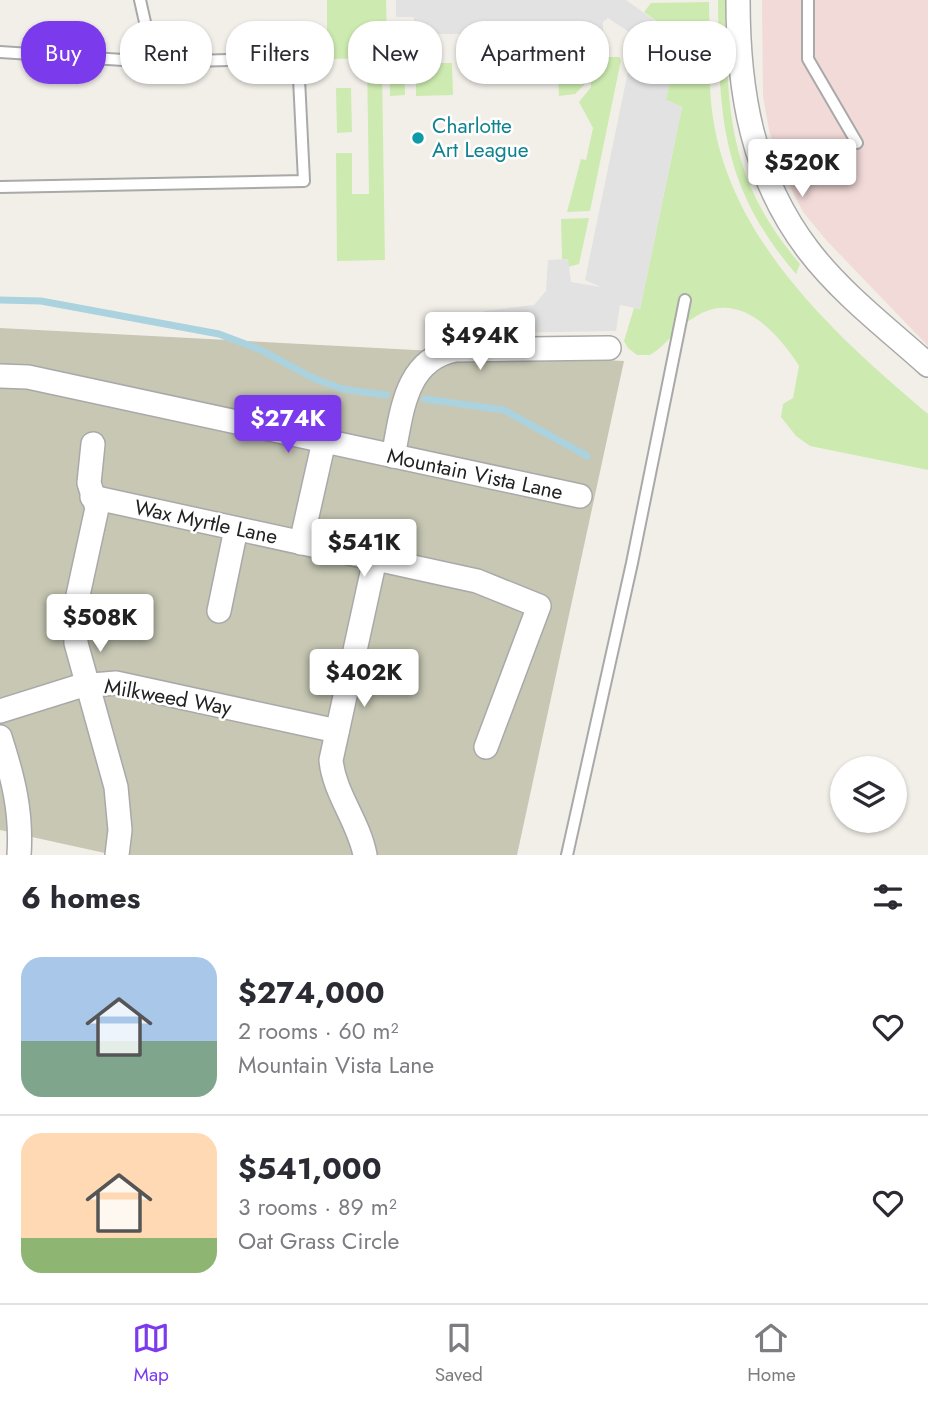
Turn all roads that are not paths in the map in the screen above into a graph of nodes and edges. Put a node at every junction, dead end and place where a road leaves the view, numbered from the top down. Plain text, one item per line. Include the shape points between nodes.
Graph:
1 (140, 0) edge
2 (738, 0) edge
3 (808, 0) edge
4 (145, 21) edge
5 (0, 52) edge
6 (120, 60) edge
7 (212, 60) edge
8 (857, 143) dead end
9 (0, 187) edge
10 (685, 300) dead end
11 (609, 348) dead end
12 (928, 365) edge
13 (0, 376) edge
14 (324, 441) junction
15 (93, 444) dead end
16 (393, 456) junction
17 (580, 496) dead end
18 (92, 497) junction
19 (236, 528) junction
20 (301, 543) junction
21 (375, 559) junction
22 (219, 611) dead end
23 (86, 685) junction
24 (0, 710) edge
25 (337, 731) junction
26 (0, 737) edge
27 (486, 747) dead end
28 (19, 855) edge
29 (117, 855) edge
30 (365, 855) edge
31 (567, 855) edge

1 - 4 lane
2 - 12 street via 747,122 761,167 787,219 841,287
3 - 8 lane via 808,59
5 - 6 lane
7 - 9 lane via 298,58 304,181
10 - 31 lane
11 - 16 street via 455,350 430,359 413,377
13 - 14 street, Mountain Vista Lane via 28,377
14 - 16 street, Mountain Vista Lane
14 - 20 street
15 - 18 street via 89,470
16 - 17 street, Mountain Vista Lane
18 - 19 street, Wax Myrtle Lane
18 - 23 street via 97,508 75,626
19 - 20 street, Wax Myrtle Lane
19 - 22 street
20 - 21 street, Wax Myrtle Lane
21 - 25 street
21 - 27 street, Wax Myrtle Lane via 477,581 539,606
23 - 24 street, Milkweed Way
23 - 25 street, Milkweed Way via 131,686
23 - 29 street via 116,787
25 - 30 street via 332,774
26 - 28 street via 16,789

